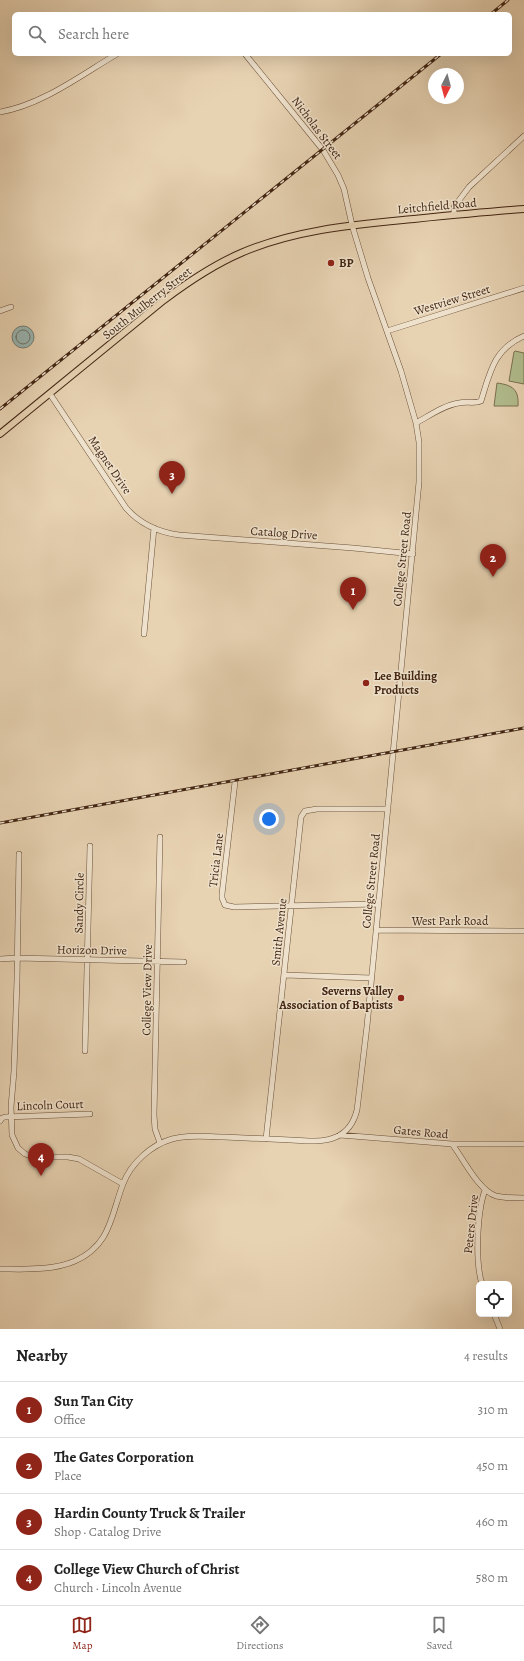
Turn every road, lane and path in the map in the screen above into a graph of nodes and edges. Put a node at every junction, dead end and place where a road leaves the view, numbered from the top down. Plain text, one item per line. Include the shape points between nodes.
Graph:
1 (114, 56) edge
2 (247, 56) edge
3 (0, 112) edge
4 (524, 136) edge
5 (524, 209) edge
6 (454, 215) junction
7 (352, 225) junction
8 (524, 288) edge
9 (11, 307) dead end
10 (0, 311) edge
11 (387, 331) junction
12 (524, 336) edge
13 (50, 394) junction
14 (416, 423) junction
15 (0, 434) edge
16 (154, 528) junction
17 (413, 554) junction
18 (144, 634) dead end
19 (235, 782) dead end
20 (388, 809) junction
21 (160, 837) dead end
22 (90, 846) dead end
23 (19, 854) dead end
24 (378, 904) junction
25 (292, 906) junction
26 (376, 930) junction
27 (524, 931) edge
28 (17, 958) junction
29 (0, 959) edge
30 (88, 960) junction
31 (158, 962) junction
32 (184, 962) dead end
33 (285, 975) junction
34 (371, 978) junction
35 (85, 1051) dead end
36 (90, 1114) dead end
37 (11, 1117) junction
38 (0, 1121) edge
39 (340, 1135) junction
40 (266, 1139) junction
41 (160, 1143) junction
42 (452, 1144) junction
43 (524, 1144) edge
44 (123, 1184) junction
45 (485, 1190) junction
46 (524, 1198) edge
47 (0, 1269) edge
48 (481, 1281) edge
49 (495, 1317) edge
50 (500, 1329) edge

1 - 3 street via 42,98 22,107
2 - 7 street, Nicholas Street via 323,150 338,174
4 - 6 street via 469,187 454,207
5 - 6 main road, Leitchfield Road
6 - 7 main road, Leitchfield Road
7 - 11 street, College Street Road
7 - 13 main road, South Mulberry Street via 268,243 240,253 213,267 164,300
8 - 11 street, Westview Street
9 - 10 street
11 - 14 street, College Street Road
12 - 14 street via 508,345 499,354 482,401 458,402
13 - 15 main road, South Mulberry Street
13 - 16 street, Magnet Drive via 126,508 140,521
14 - 17 street, College Street Road via 420,471
16 - 17 street, Catalog Drive via 179,535
16 - 18 street
17 - 20 street, College Street Road
19 - 25 street, Tricia Lane via 223,902 234,907
20 - 24 street, College Street Road
20 - 25 street, Smith Avenue via 317,809 303,813
21 - 31 street, College View Drive
22 - 30 street, Sandy Circle
23 - 28 street
24 - 25 street, Tricia Lane
24 - 26 street, College Street Road
25 - 33 street, Smith Avenue
26 - 27 street, West Park Road
26 - 34 street, College Street Road
28 - 29 street, Horizon Drive
28 - 30 street, Horizon Drive
28 - 37 street
30 - 31 street, Horizon Drive
30 - 35 street, Sandy Circle
31 - 32 street, Horizon Drive
31 - 41 street, College View Drive via 154,1119
33 - 34 street
33 - 40 street, Smith Avenue
34 - 39 street, College Street Road via 357,1110 350,1126
36 - 37 street, Lincoln Court
37 - 38 street, Lincoln Court via 2,1118
37 - 44 street via 13,1139 25,1154 34,1157 79,1159
39 - 40 street via 314,1141
39 - 42 street, Gates Road
40 - 41 street via 197,1136 174,1138
41 - 44 street via 138,1160
42 - 43 street
42 - 45 street, Gates Road
44 - 47 street via 110,1226 102,1240 88,1254 76,1261 54,1267
45 - 46 street via 501,1197
45 - 48 street, Peters Drive via 477,1253
49 - 50 street

